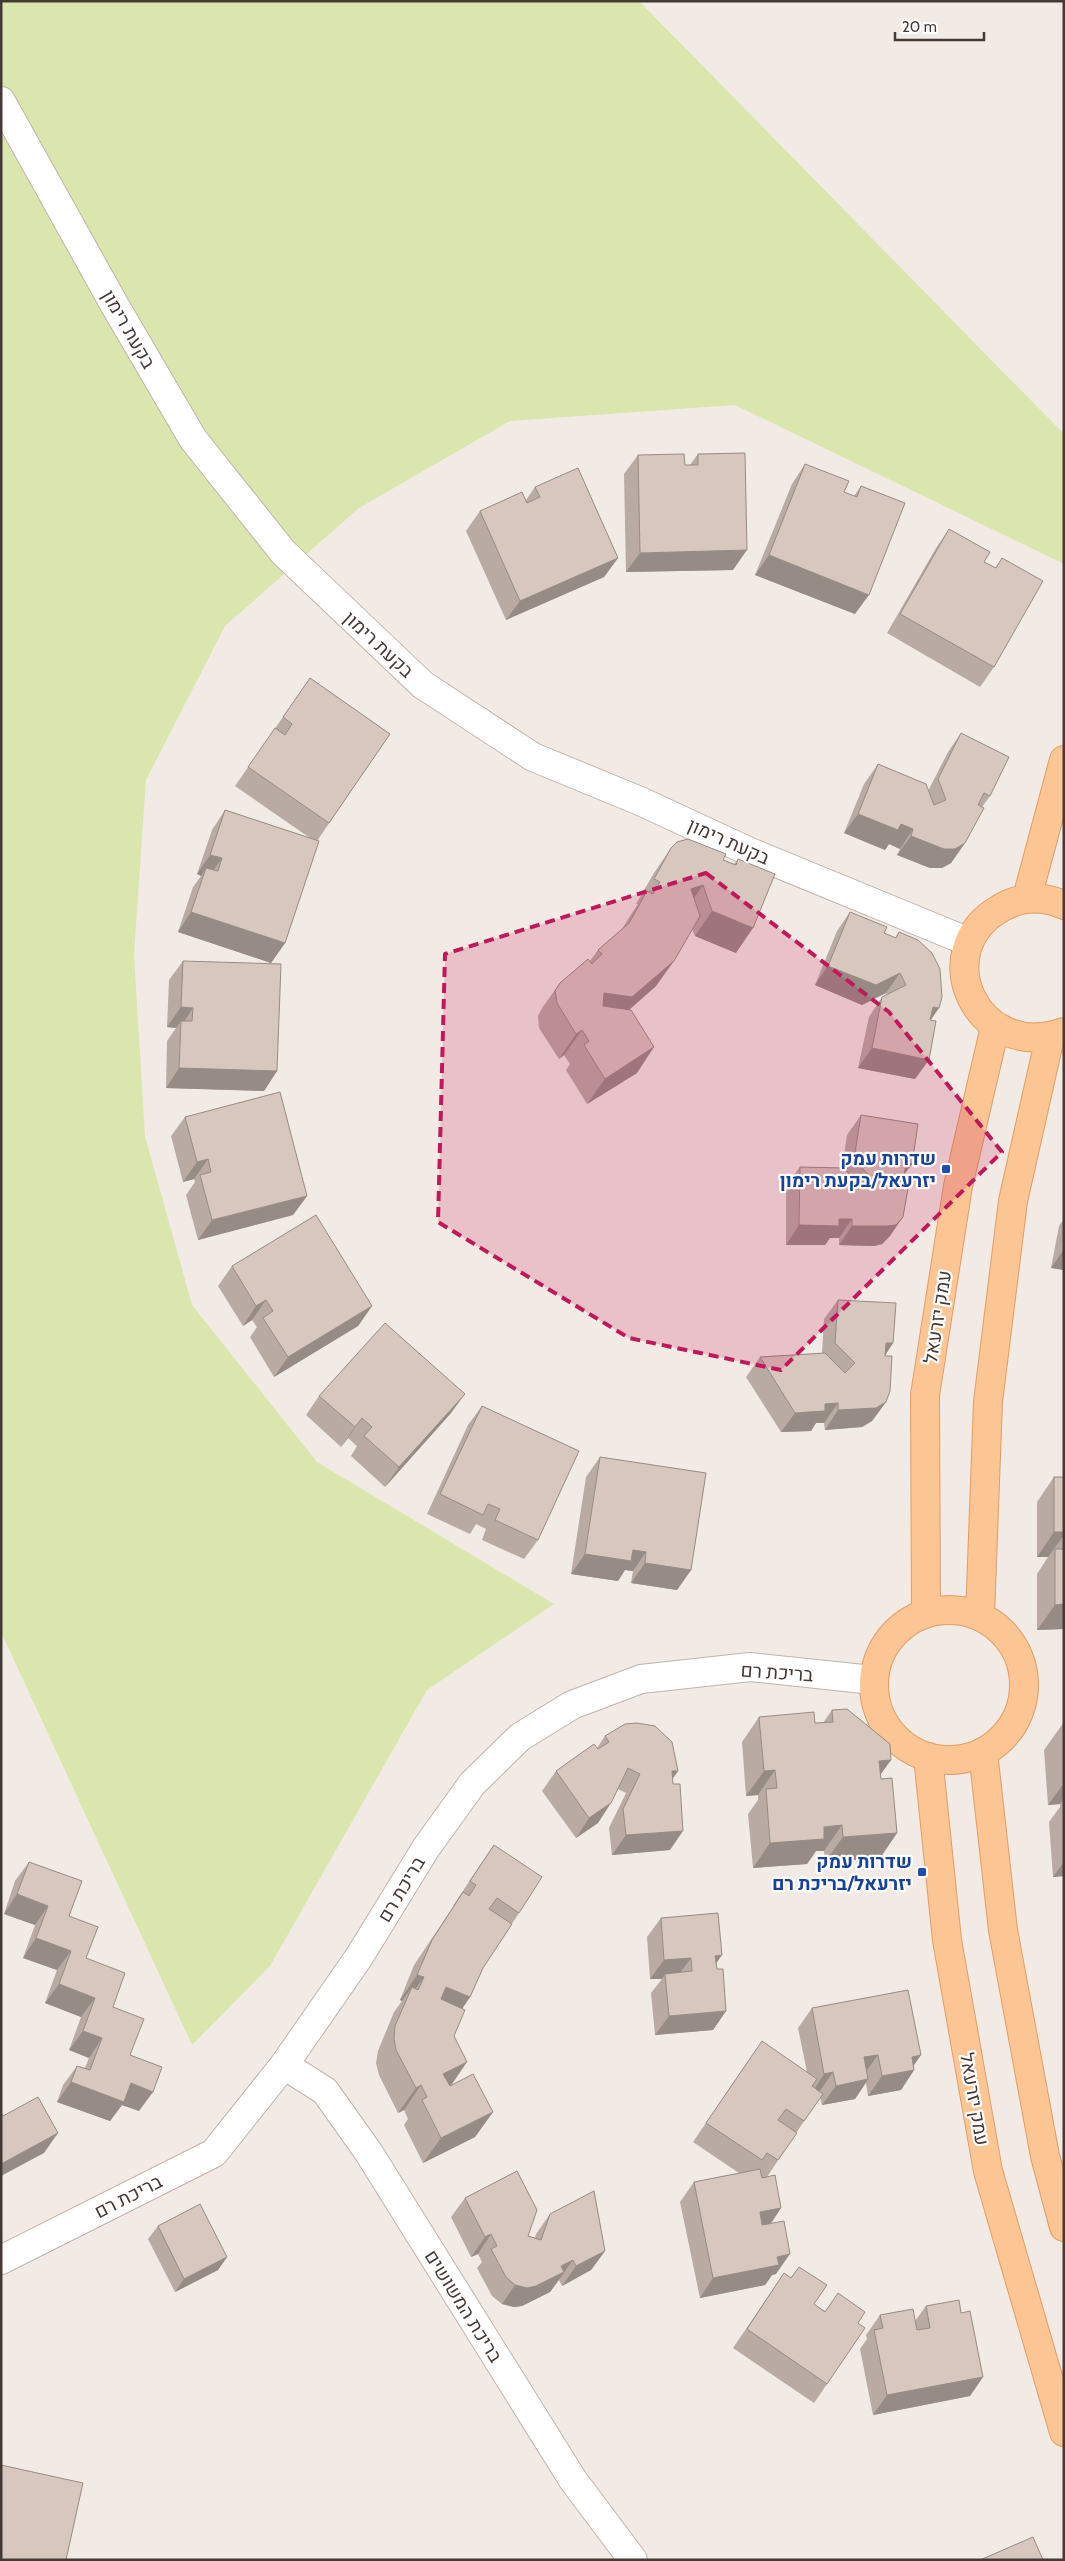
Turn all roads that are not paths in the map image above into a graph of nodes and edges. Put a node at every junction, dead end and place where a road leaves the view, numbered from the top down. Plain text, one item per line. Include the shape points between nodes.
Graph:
1 (1, 101) edge
2 (1064, 760) edge
3 (1027, 898) junction
4 (1064, 905) edge
5 (969, 942) junction
6 (995, 1027) junction
7 (1057, 1034) edge
8 (926, 1612) junction
9 (980, 1616) junction
10 (873, 1680) junction
11 (983, 1752) junction
12 (928, 1758) junction
13 (284, 2064) junction
14 (1064, 2227) edge
15 (1, 2260) edge
16 (1064, 2432) edge
17 (633, 2560) edge

1 - 5 street, בקעת רימון via 193,439 283,552 423,685 533,758
2 - 3 main road
3 - 4 main road
3 - 5 main road via 992,913
5 - 6 main road via 965,958 968,989 983,1016
6 - 7 main road via 1022,1038
6 - 8 main road, עמק יזרעאל via 958,1186 925,1395
7 - 9 main road via 1013,1200 989,1392
8 - 9 main road via 953,1609
8 - 10 main road via 906,1622 889,1638 878,1658
9 - 11 main road via 998,1627 1012,1642 1024,1682 1022,1703 1014,1723 1000,1740
10 - 12 main road via 875,1700 889,1731 909,1749
10 - 13 street, בריכת רם via 750,1667 641,1679 572,1705 520,1737 472,1784 426,1848 359,1958
11 - 12 main road via 956,1760
11 - 14 main road via 1003,1930 1045,2156
12 - 16 main road, עמק יזרעאל via 947,1940 988,2171
13 - 15 street, בריכת רם via 214,2153
13 - 17 street, בריכת המשושים via 325,2091 369,2153 573,2480

